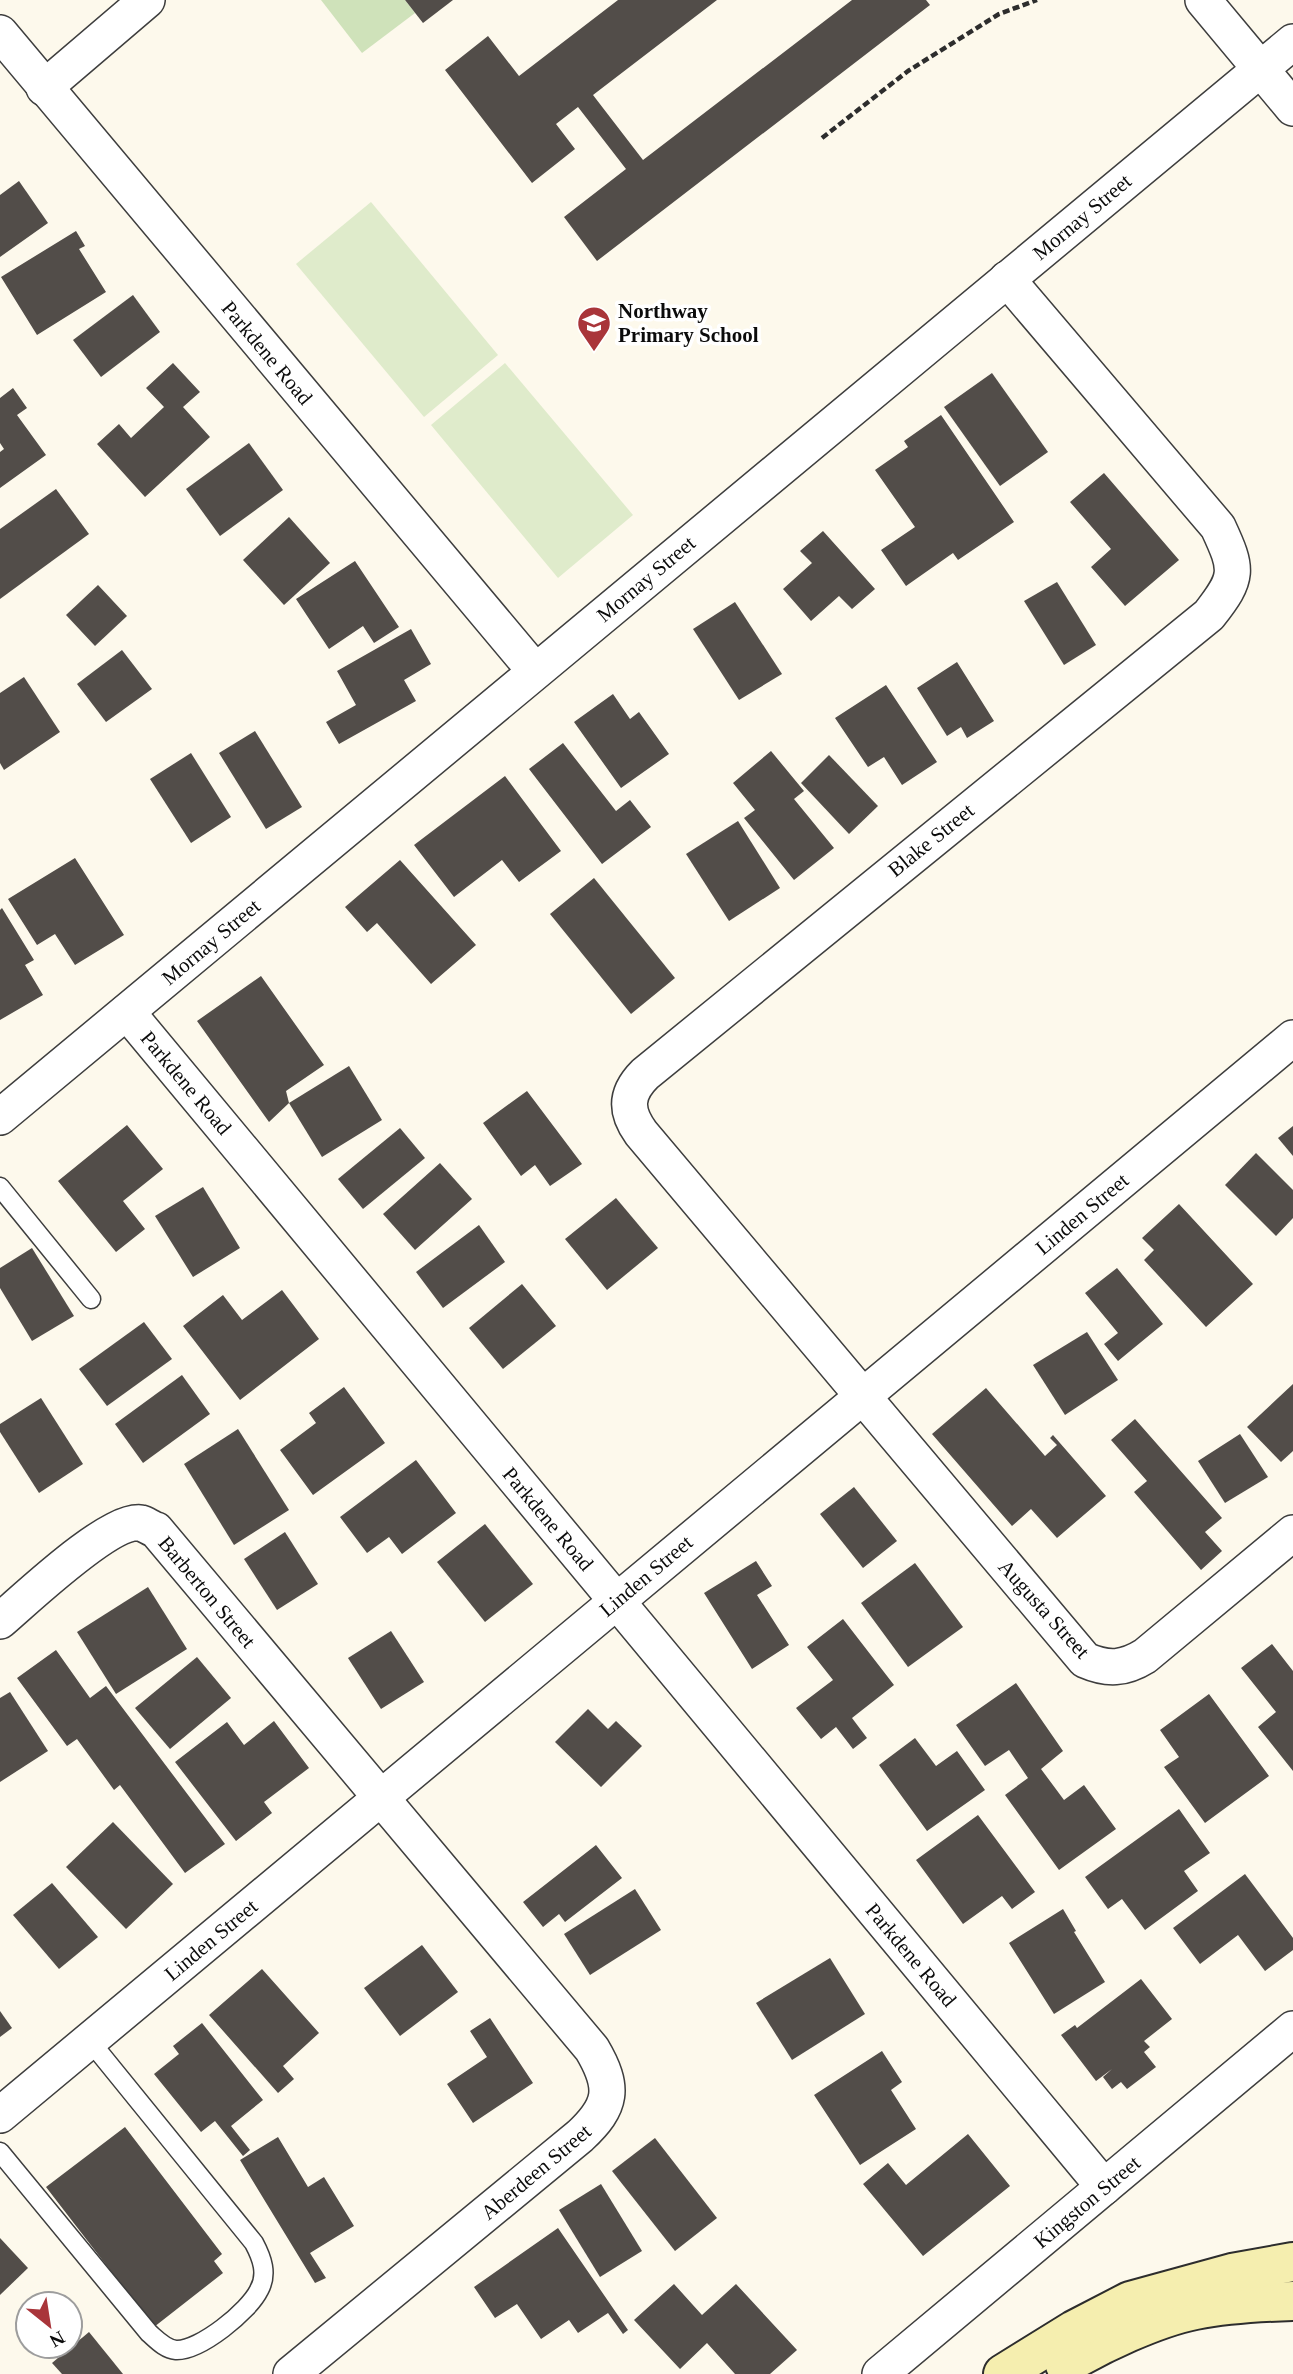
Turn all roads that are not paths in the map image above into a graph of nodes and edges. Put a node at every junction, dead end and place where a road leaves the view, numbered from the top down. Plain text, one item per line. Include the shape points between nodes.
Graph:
1 (147, 0) edge
2 (1203, 0) edge
3 (0, 33) edge
4 (1293, 42) edge
5 (1261, 69) junction
6 (44, 88) junction
7 (1293, 108) edge
8 (1007, 279) junction
9 (535, 671) junction
10 (127, 1013) junction
11 (1293, 1038) edge
12 (0, 1117) edge
13 (0, 1187) edge
14 (91, 1299) dead end
15 (863, 1397) junction
16 (1293, 1533) edge
17 (616, 1600) junction
18 (0, 1620) edge
19 (381, 1798) junction
20 (1293, 2029) edge
21 (90, 2041) junction
22 (0, 2115) edge
23 (0, 2152) edge
24 (1104, 2187) junction
25 (1293, 2262) edge
26 (1293, 2301) edge
27 (291, 2374) edge
28 (880, 2374) edge
29 (1003, 2374) edge
30 (1051, 2374) edge

1 - 6 street
2 - 5 street
3 - 6 street, Parkdene Road
4 - 5 street, Mornay Street
5 - 7 street
5 - 8 street, Mornay Street
6 - 9 street, Parkdene Road
8 - 9 street, Mornay Street
8 - 15 street, Blake Street via 1217,527 1230,552 1233,573 1228,592 1209,615 645,1074 636,1083 629,1107 641,1133
9 - 10 street, Mornay Street
10 - 12 street, Mornay Street
10 - 17 street, Parkdene Road
11 - 15 street, Linden Street
13 - 14 lane
15 - 16 street, Augusta Street via 1075,1650 1099,1666 1130,1665 1144,1656
15 - 17 street, Linden Street
17 - 19 street, Linden Street
17 - 24 street, Parkdene Road
18 - 19 street, Barberton Street via 96,1541 118,1528 141,1523 156,1531
19 - 21 street, Linden Street
19 - 27 street, Aberdeen Street via 592,2049 605,2070 607,2096 599,2118 580,2136
20 - 24 street, Kingston Street
21 - 22 street, Linden Street
21 - 23 lane via 254,2243 264,2270 260,2289 243,2311 190,2346 178,2350 165,2347
24 - 28 street, Kingston Street
25 - 29 main road via 1130,2301
26 - 30 main road via 1194,2310 1100,2346

